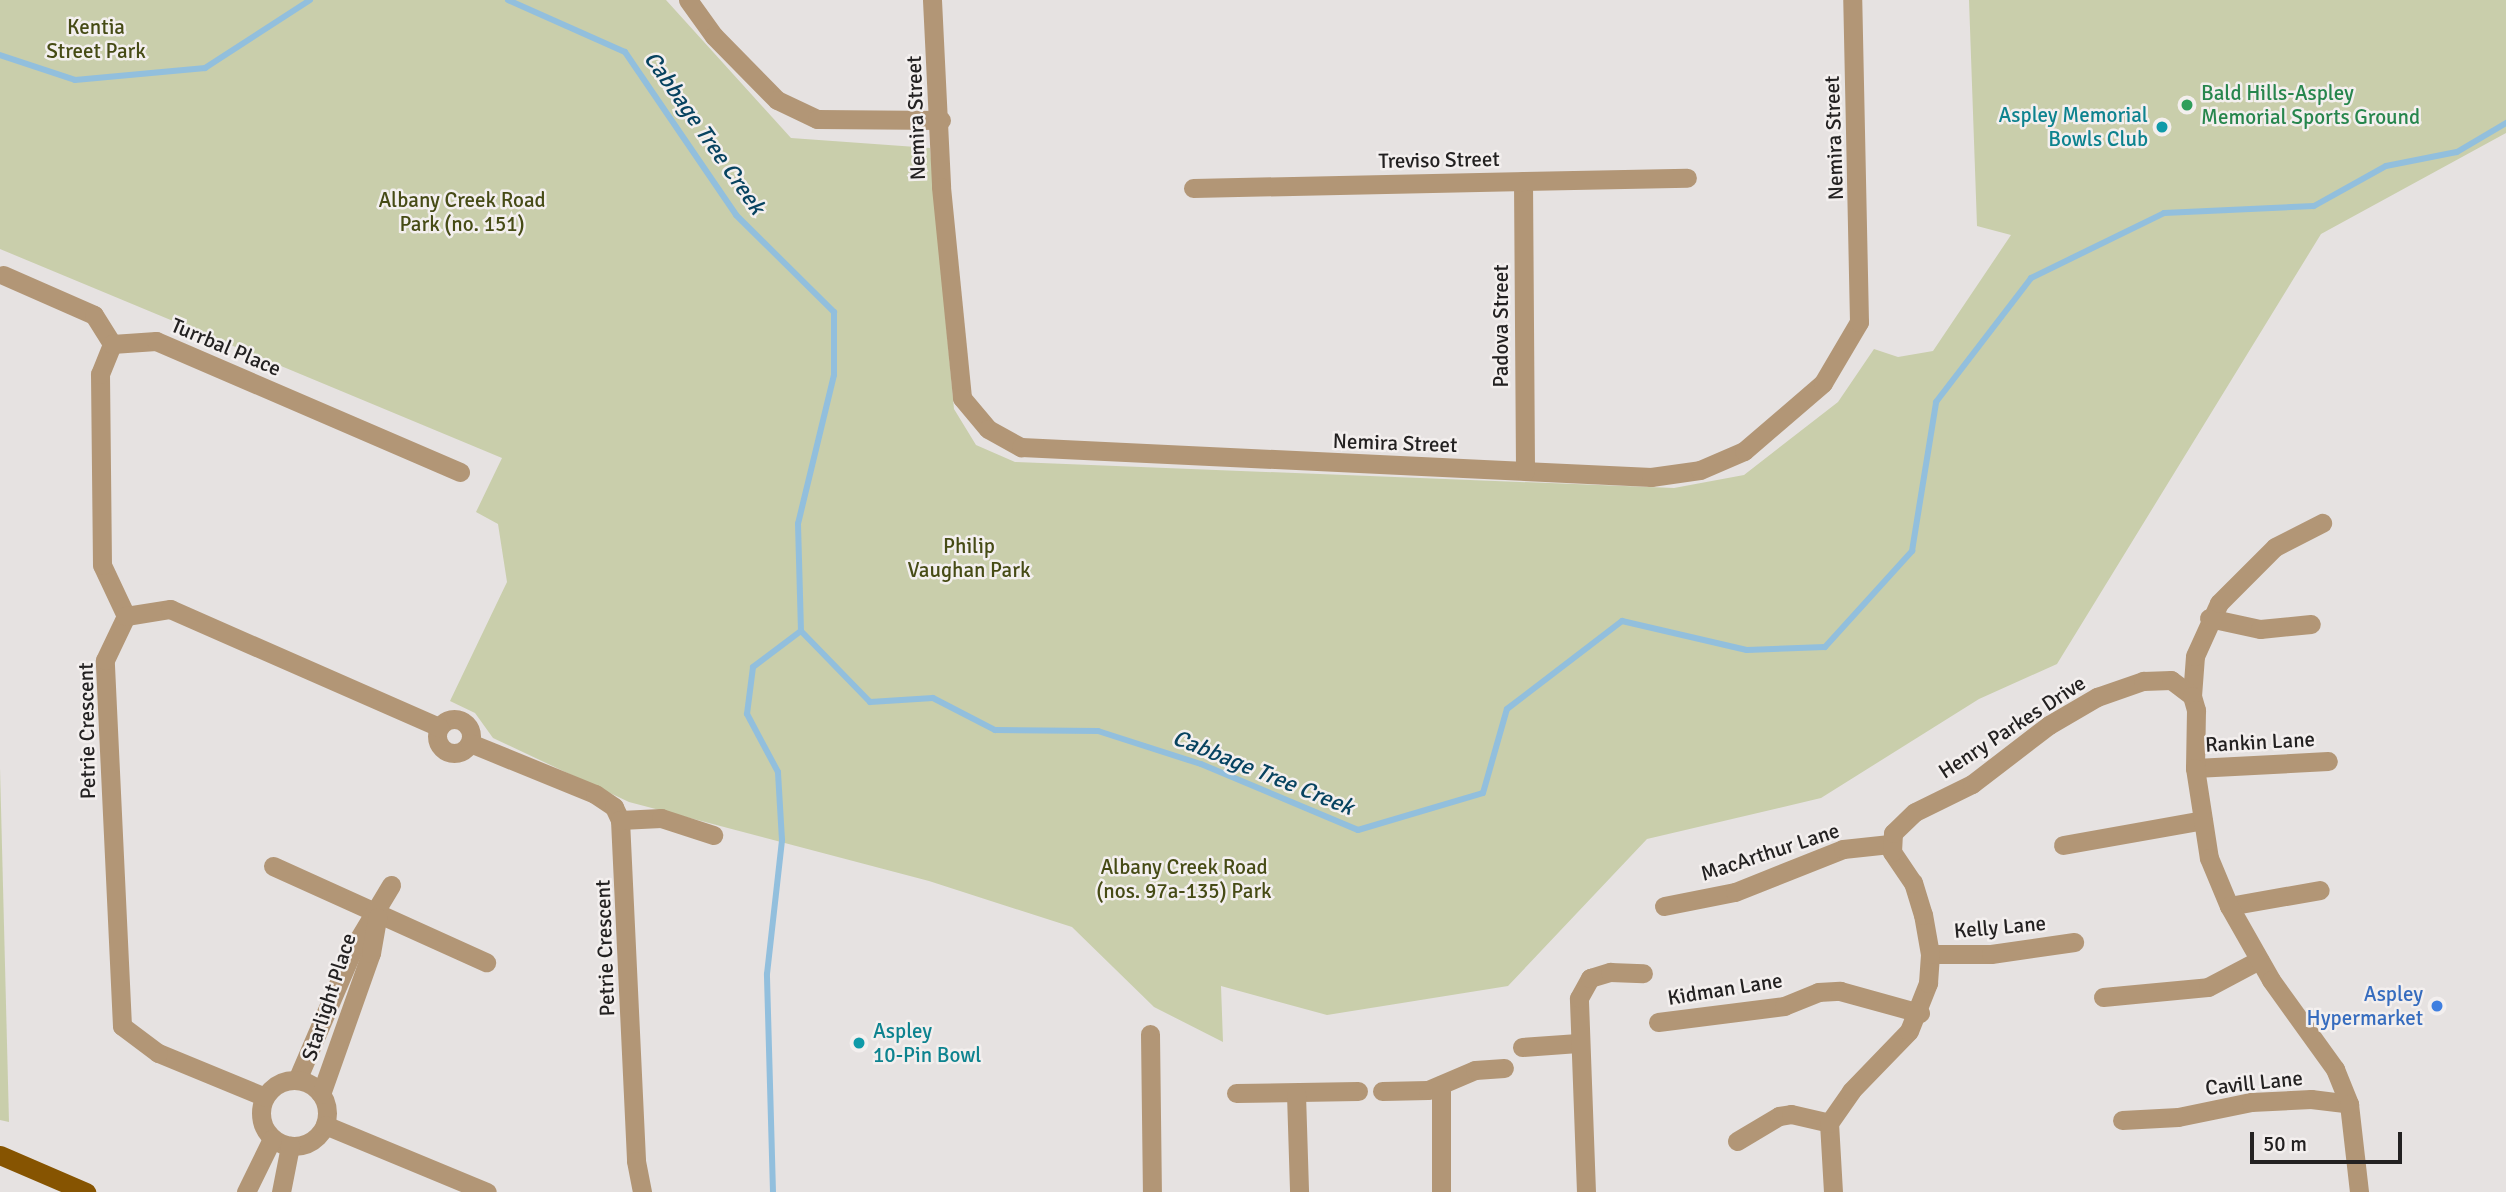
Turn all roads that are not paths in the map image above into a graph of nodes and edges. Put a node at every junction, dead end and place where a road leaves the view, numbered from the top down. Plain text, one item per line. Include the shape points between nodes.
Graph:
1 (688, 0) edge
2 (932, 0) edge
3 (1852, 0) edge
4 (941, 120) junction
5 (1686, 178) dead end
6 (1523, 181) junction
7 (1193, 188) dead end
8 (3, 275) dead end
9 (111, 344) junction
10 (1525, 471) junction
11 (460, 472) dead end
12 (2322, 523) dead end
13 (126, 616) junction
14 (2209, 618) junction
15 (2312, 624) dead end
16 (2192, 696) junction
17 (2328, 761) dead end
18 (2195, 768) junction
19 (620, 820) junction
20 (2203, 820) junction
21 (713, 835) dead end
22 (1890, 844) junction
23 (2063, 845) dead end
24 (273, 866) dead end
25 (391, 885) dead end
26 (2320, 890) dead end
27 (1664, 906) dead end
28 (2228, 906) junction
29 (377, 913) junction
30 (2074, 942) dead end
31 (1930, 954) junction
32 (2259, 960) junction
33 (486, 962) dead end
34 (1643, 973) dead end
35 (2103, 997) dead end
36 (1920, 1013) junction
37 (1658, 1022) dead end
38 (1150, 1034) dead end
39 (1578, 1043) junction
40 (1522, 1047) dead end
41 (1504, 1068) dead end
42 (297, 1080) junction
43 (1441, 1085) junction
44 (1357, 1091) dead end
45 (1382, 1091) dead end
46 (1236, 1093) dead end
47 (321, 1094) junction
48 (1296, 1094) junction
49 (265, 1097) junction
50 (2349, 1104) junction
51 (2122, 1120) dead end
52 (1829, 1123) junction
53 (325, 1125) junction
54 (281, 1142) junction
55 (1737, 1142) dead end
56 (0, 1154) edge
57 (636, 1161) junction
58 (86, 1192) edge
59 (247, 1192) edge
60 (281, 1192) edge
61 (488, 1192) edge
62 (628, 1192) edge
63 (642, 1192) edge
64 (1152, 1192) edge
65 (1299, 1192) edge
66 (1441, 1192) edge
67 (1586, 1192) edge
68 (1833, 1192) edge
69 (2359, 1192) edge

1 - 4 street via 714,36 777,100 817,119
2 - 4 street, Nemira Street
3 - 10 street, Nemira Street via 1860,302 1859,322 1838,363 1806,402 1744,451 1700,470 1651,477
4 - 10 street, Nemira Street via 942,187 962,398 988,429 1021,447
5 - 6 street, Treviso Street
6 - 7 street, Treviso Street
6 - 10 street, Padova Street
8 - 9 street via 94,315
9 - 11 street, Turrbal Place via 156,341
9 - 13 street via 100,374 102,565
12 - 14 street via 2268,553
13 - 19 street via 170,609 439,727 437,737 447,751 460,752 470,743 595,794 614,807
13 - 49 street, Petrie Crescent via 105,660 122,1026 158,1053
14 - 15 street via 2260,629
14 - 16 street via 2195,656
16 - 18 street
16 - 22 street, Henry Parkes Drive via 2171,680 2143,681 2097,697 2049,725 1972,784 1915,812 1900,824
17 - 18 street, Rankin Lane
18 - 20 street
19 - 21 street via 661,818
19 - 57 street, Petrie Crescent
20 - 23 street
20 - 28 street via 2209,858
22 - 27 street, MacArthur Lane via 1843,849 1735,891
22 - 31 street via 1913,883
24 - 29 street, Starlight Place
25 - 29 street, Starlight Place
26 - 28 street
28 - 32 street
29 - 33 street, Starlight Place
29 - 42 street, Starlight Place via 355,945
29 - 47 street, Starlight Place via 371,953
30 - 31 street, Kelly Lane via 1991,954
31 - 36 street
32 - 35 street via 2208,987
32 - 50 street via 2335,1069
34 - 39 street via 1610,972 1590,978 1579,998
36 - 37 street, Kidman Lane via 1840,990 1818,992 1784,1006
36 - 52 street
38 - 64 street
39 - 40 street
39 - 67 street
41 - 43 street via 1475,1070
42 - 47 street
42 - 49 street via 282,1082
43 - 45 street via 1428,1090
43 - 66 street
44 - 48 street
46 - 48 street
47 - 53 street via 326,1104
48 - 65 street
49 - 54 street via 261,1118
50 - 51 street, Cavill Lane via 2311,1099 2250,1102 2178,1116
50 - 69 street
52 - 55 street via 1791,1114 1779,1116
52 - 68 street
53 - 54 street via 310,1142
53 - 61 street
54 - 59 street
54 - 60 street
56 - 58 main road
57 - 62 street, Petrie Crescent
57 - 63 street, Petrie Crescent

